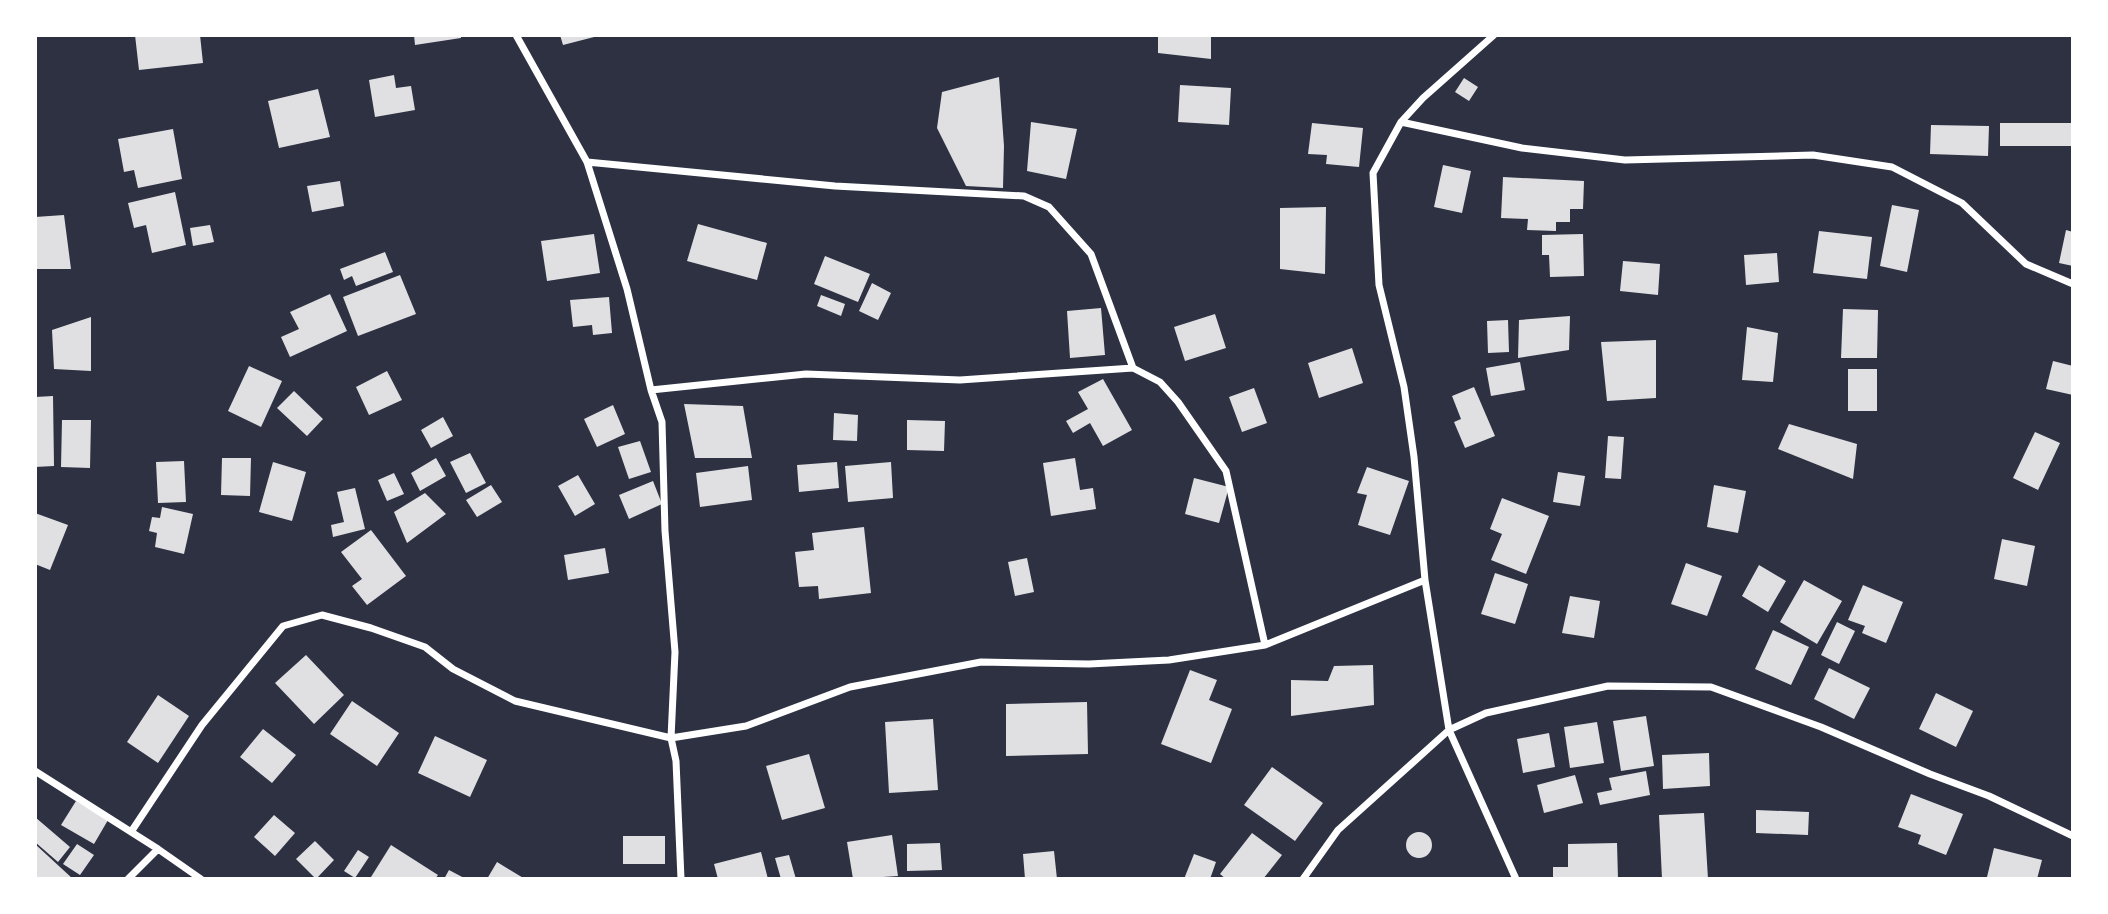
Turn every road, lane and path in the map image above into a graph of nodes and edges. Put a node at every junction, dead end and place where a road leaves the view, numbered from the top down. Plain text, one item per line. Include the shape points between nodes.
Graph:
1 (516, 35) edge
2 (1494, 35) edge
3 (1401, 122) junction
4 (587, 162) junction
5 (2073, 284) edge
6 (1133, 368) junction
7 (651, 390) junction
8 (1425, 580) junction
9 (1265, 645) junction
10 (1449, 730) junction
11 (671, 738) junction
12 (35, 771) edge
13 (131, 832) junction
14 (2073, 837) edge
15 (158, 849) junction
16 (128, 879) edge
17 (201, 879) edge
18 (681, 879) edge
19 (1304, 879) edge
20 (1516, 879) edge

1 - 4 street
2 - 3 street
3 - 5 street via 1522,148 1625,160 1813,155 1892,167 1962,203 2026,264
3 - 8 street via 1373,173 1380,285 1404,387
4 - 6 street via 835,186 1024,196 1049,207 1091,254
4 - 7 street via 627,289
6 - 7 street via 960,380 806,374
6 - 9 street via 1160,382 1226,471
7 - 11 street via 662,422 674,652
8 - 9 street
8 - 10 street
9 - 11 street via 1169,660 981,662 850,687 746,726
10 - 14 street via 1486,713 1608,686 1711,687 1989,796
10 - 19 street via 1338,830
10 - 20 street
11 - 13 street via 515,701 453,669 425,647 322,615 283,626 202,725
11 - 18 street
12 - 13 street
13 - 15 street
15 - 16 street
15 - 17 street

